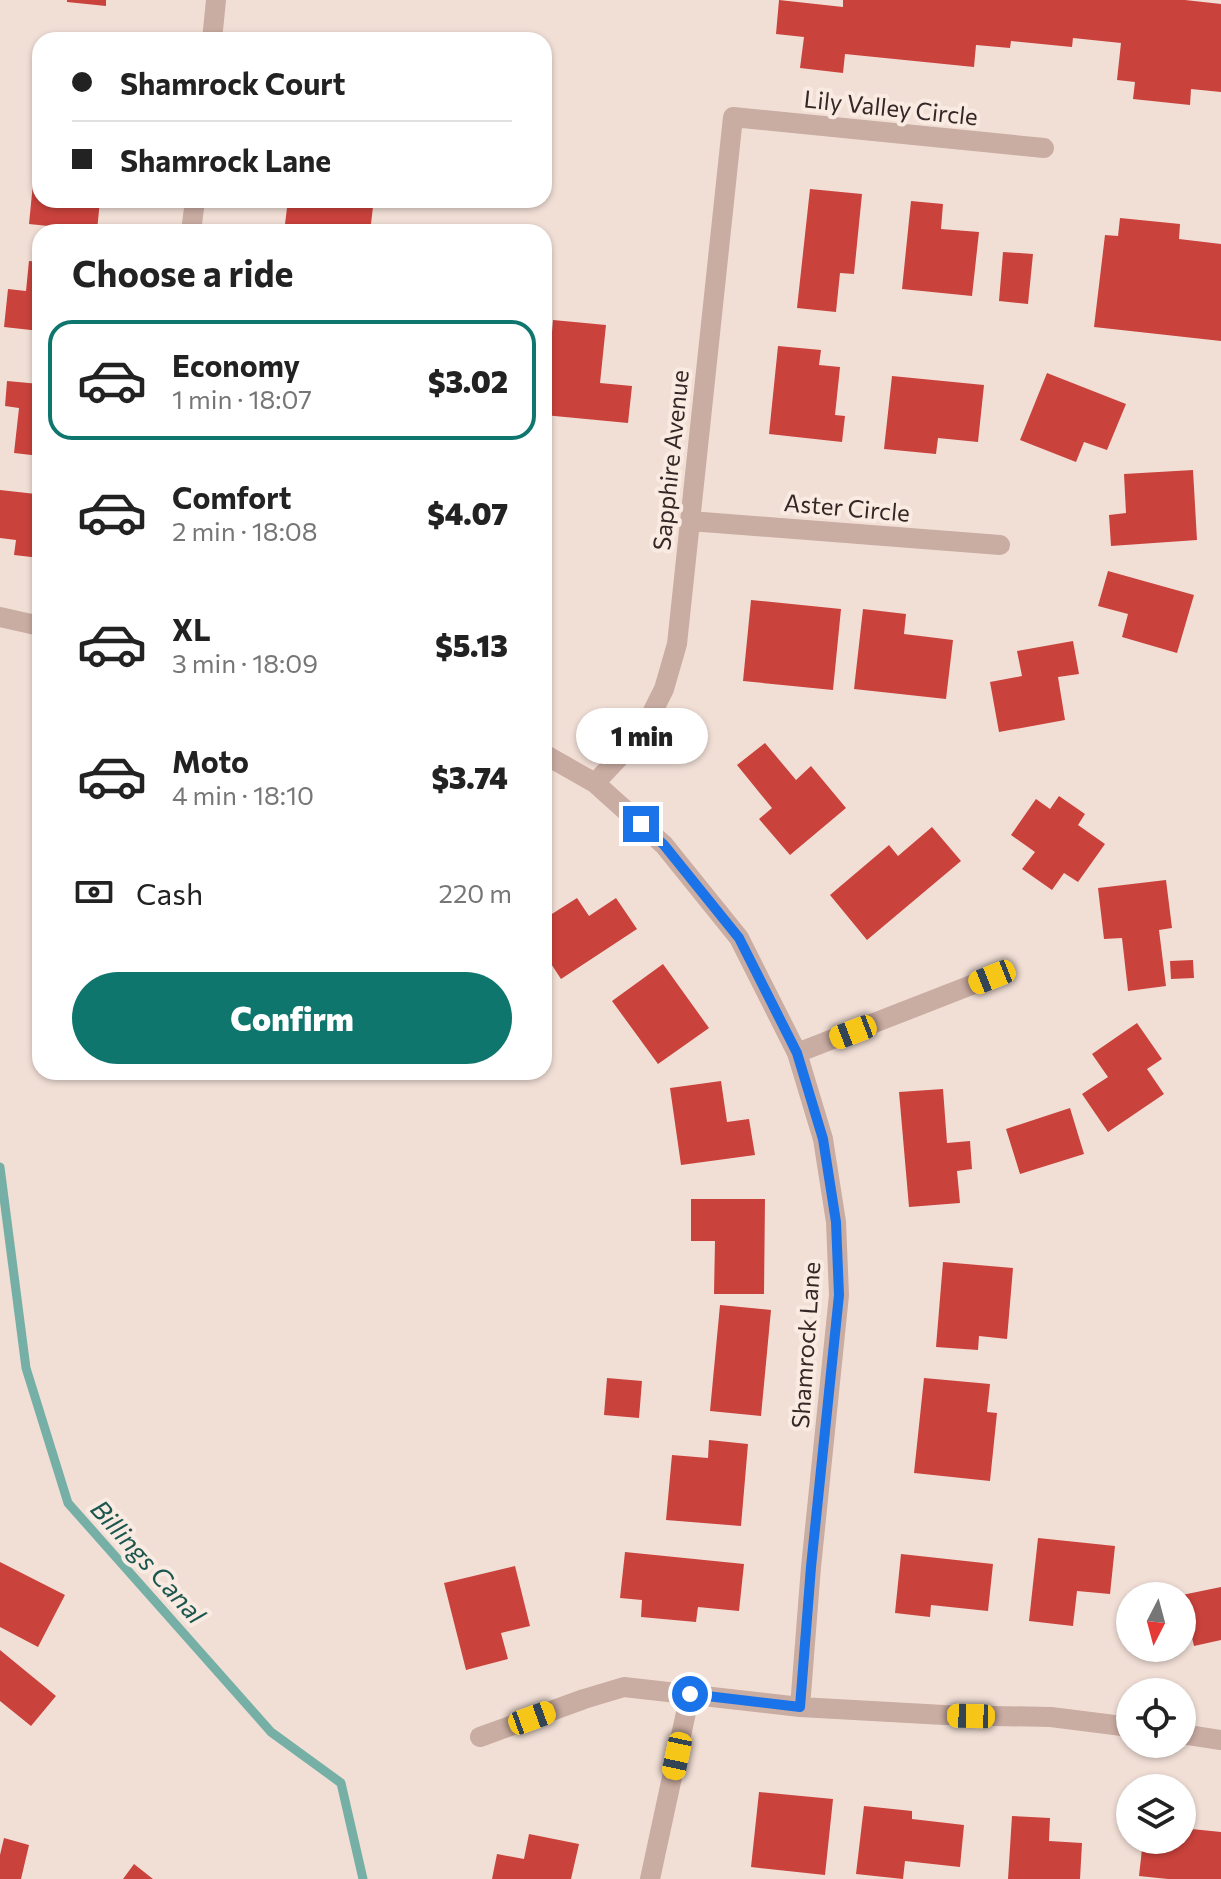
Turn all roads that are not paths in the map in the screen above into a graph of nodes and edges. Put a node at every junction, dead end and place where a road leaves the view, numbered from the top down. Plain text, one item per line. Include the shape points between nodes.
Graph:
1 (216, 0) edge
2 (213, 32) edge
3 (733, 117) joint
4 (1044, 148) dead end
5 (690, 521) junction
6 (1000, 545) dead end
7 (0, 617) edge
8 (32, 624) edge
9 (552, 759) edge
10 (595, 783) junction
11 (992, 977) dead end
12 (797, 1053) junction
13 (690, 1694) junction
14 (800, 1707) junction
15 (1116, 1725) edge
16 (1196, 1736) edge
17 (480, 1737) dead end
18 (1221, 1740) edge
19 (650, 1879) edge

1 - 2 street
3 - 4 street, Lily Valley Circle
3 - 5 street, Sapphire Avenue
5 - 6 street, Aster Circle
5 - 10 street, Sapphire Avenue via 677,644 664,689 642,733
7 - 8 street
9 - 10 street, Shamrock Lane
10 - 12 street, Shamrock Lane via 664,845 739,938
11 - 12 street
12 - 14 street, Shamrock Lane via 823,1139 836,1222 839,1295
13 - 14 street
13 - 17 street via 624,1687
13 - 19 street
14 - 15 street via 1051,1717
16 - 18 street

